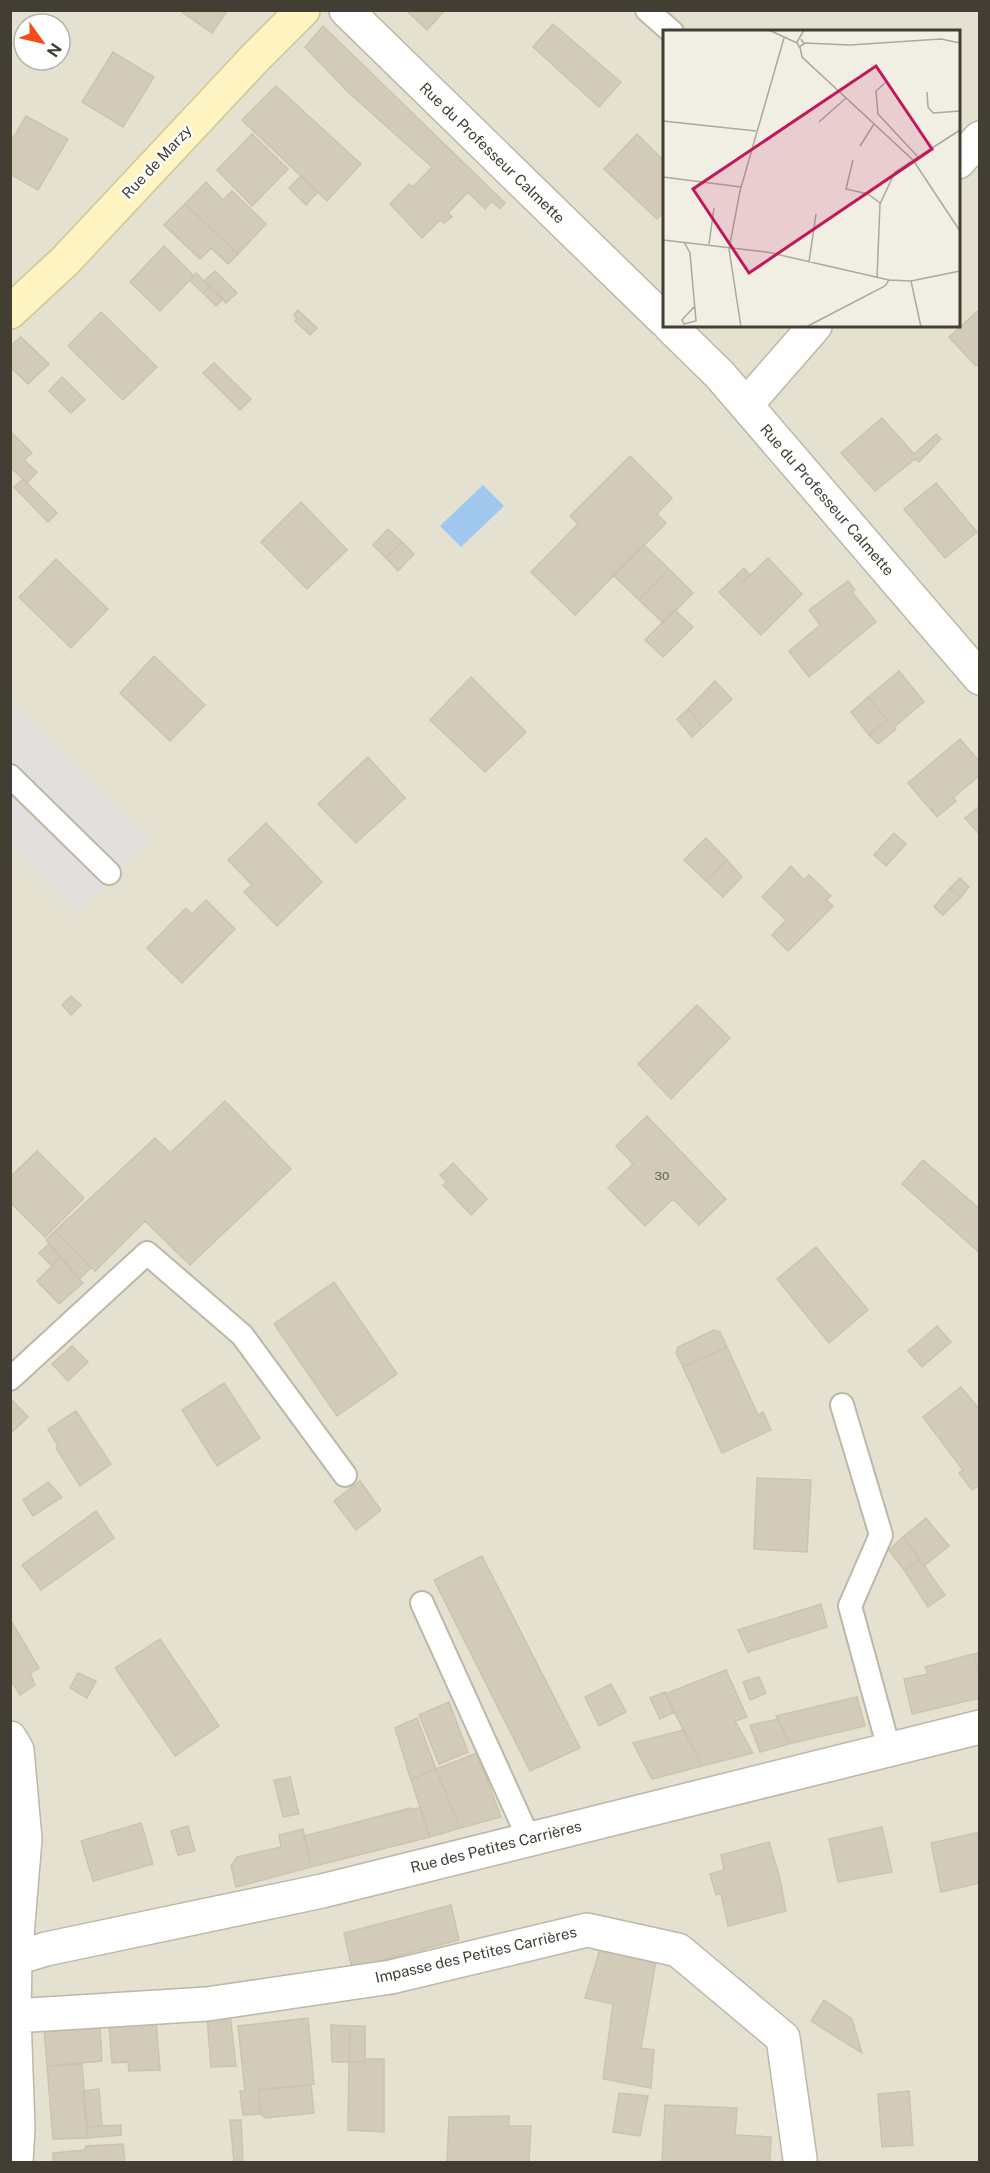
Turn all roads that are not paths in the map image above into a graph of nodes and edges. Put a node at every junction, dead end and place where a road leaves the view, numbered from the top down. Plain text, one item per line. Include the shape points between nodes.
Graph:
1 (303, 10) edge
2 (346, 10) edge
3 (647, 10) edge
4 (670, 30) edge
5 (980, 138) edge
6 (960, 160) edge
7 (10, 312) edge
8 (663, 319) edge
9 (671, 327) edge
10 (815, 327) edge
11 (746, 405) junction
12 (980, 678) edge
13 (10, 776) edge
14 (109, 873) dead end
15 (10, 1379) edge
16 (842, 1406) dead end
17 (345, 1474) dead end
18 (422, 1603) dead end
19 (980, 1727) edge
20 (10, 1738) edge
21 (889, 1749) junction
22 (529, 1839) junction
23 (13, 1960) edge
24 (13, 2037) edge
25 (800, 2159) dead end
26 (16, 2163) edge

1 - 7 main road, Rue de Marzy via 64,261
2 - 8 street, Rue du Professeur Calmette
3 - 4 lane
5 - 6 street
9 - 11 street, Rue du Professeur Calmette
10 - 11 street
11 - 12 street, Rue du Professeur Calmette
13 - 14 lane
15 - 17 lane via 147,1253 242,1335
16 - 21 lane via 881,1535 850,1606
18 - 22 lane
19 - 21 street, Rue des Petites Carrières
20 - 23 street via 17,1750 25,1839
21 - 22 street, Rue des Petites Carrières
22 - 23 street, Rue des Petites Carrières via 322,1891 46,1949
23 - 24 street
24 - 25 street, Impasse des Petites Carrières via 391,1977 586,1930 678,1950 783,2038
24 - 26 street

